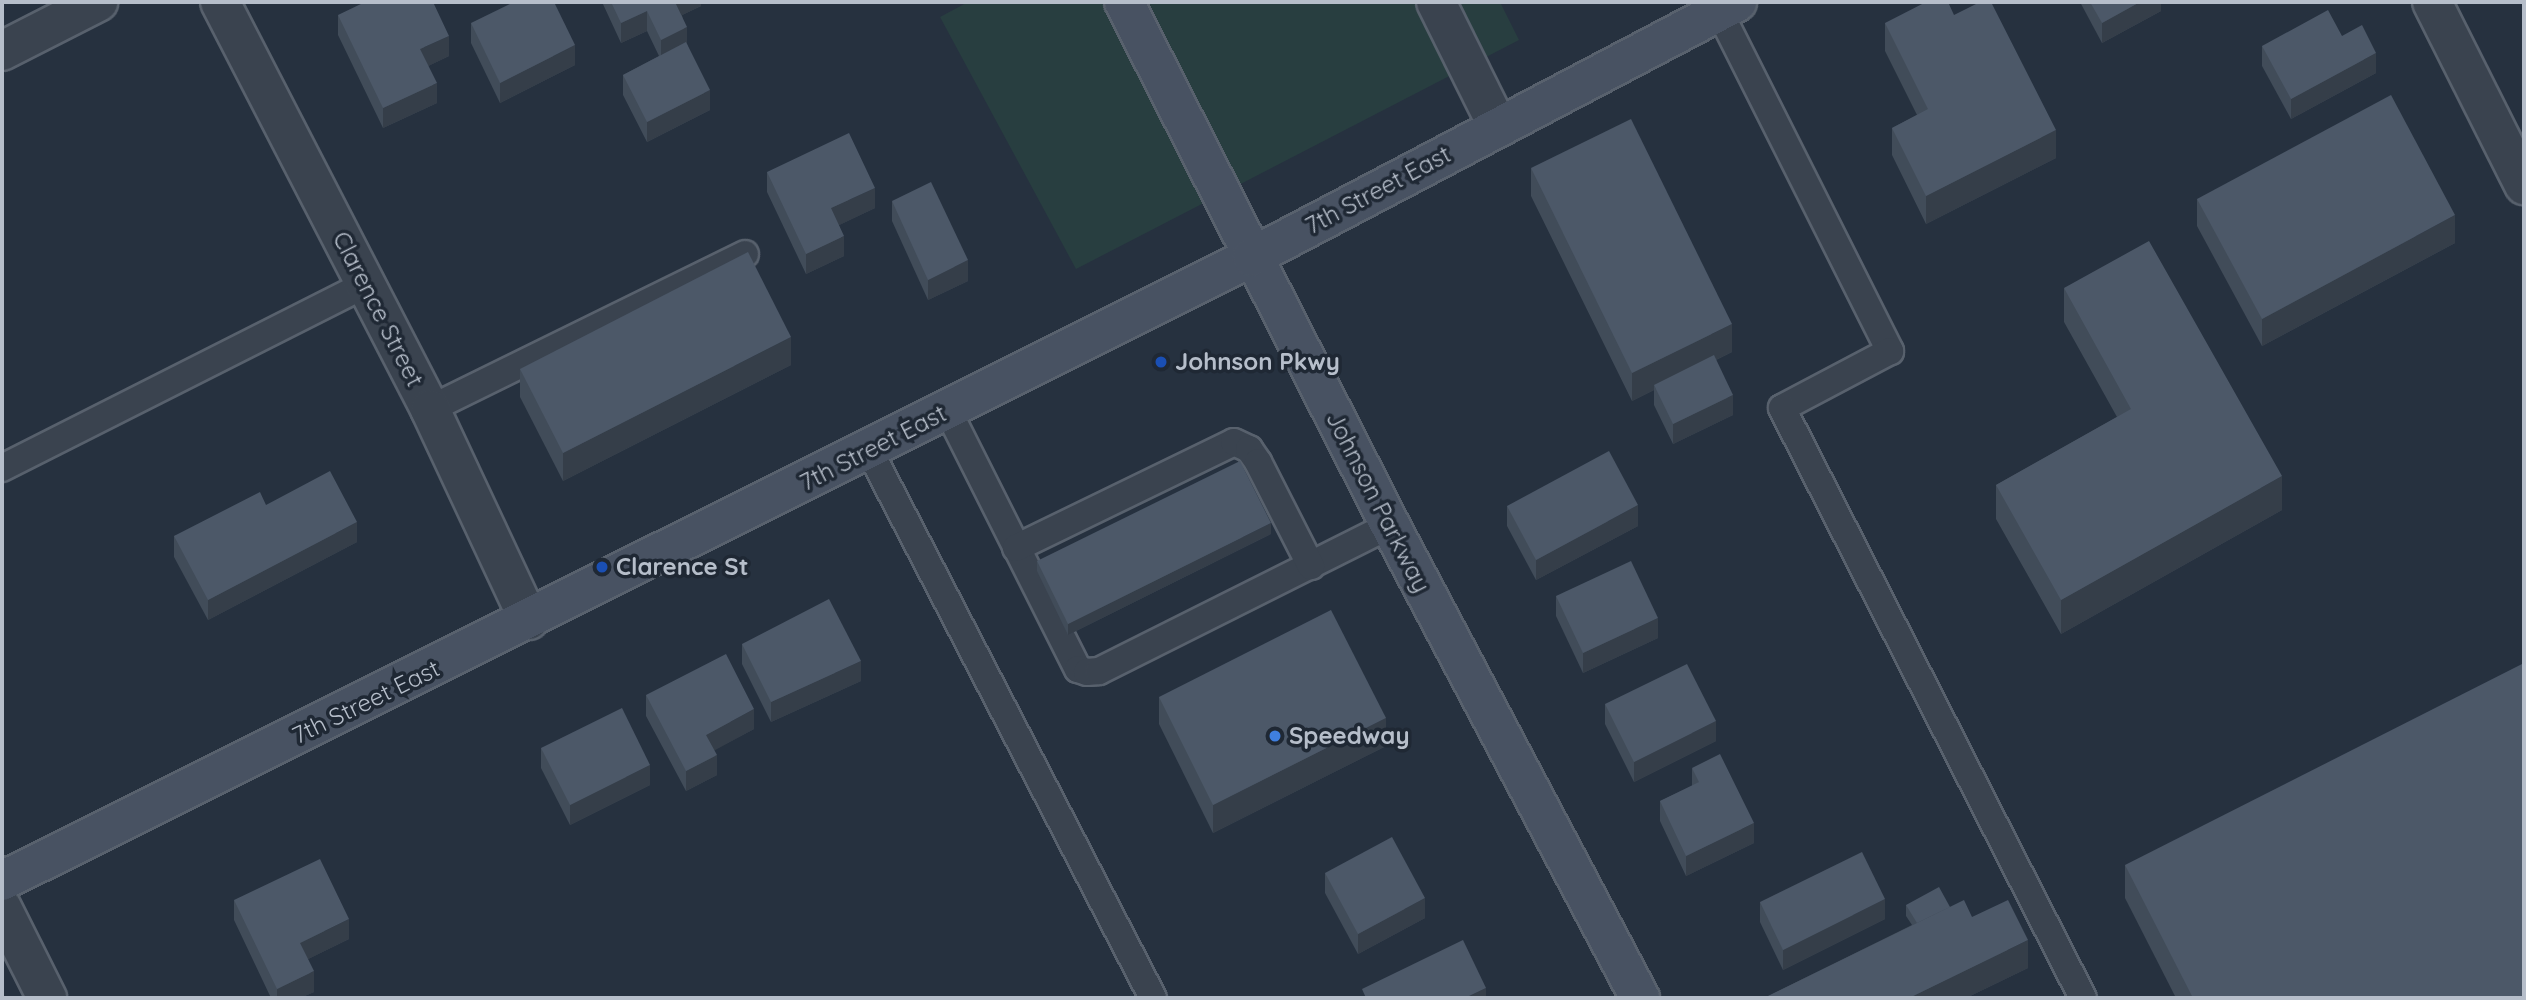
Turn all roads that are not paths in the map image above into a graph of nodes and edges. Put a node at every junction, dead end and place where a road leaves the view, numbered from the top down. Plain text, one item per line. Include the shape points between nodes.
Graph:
1 (98, 2) edge
2 (220, 2) edge
3 (1124, 2) edge
4 (1436, 2) edge
5 (2432, 2) edge
6 (1728, 6) edge
7 (2, 51) edge
8 (1498, 127) junction
9 (2524, 185) edge
10 (745, 254) edge
11 (1252, 257) junction
12 (365, 285) junction
13 (429, 409) junction
14 (948, 411) junction
15 (869, 450) junction
16 (2, 468) edge
17 (1390, 525) junction
18 (1016, 548) junction
19 (1311, 566) junction
20 (529, 620) junction
21 (2, 881) edge
22 (2, 908) edge
23 (47, 998) edge
24 (1153, 998) edge
25 (1640, 998) edge
26 (2083, 998) edge

1 - 7 street
2 - 12 street, Clarence Street
3 - 11 street, Johnson Parkway
4 - 8 street
5 - 9 street
6 - 8 street, 7th Street East
6 - 26 lane via 1890,351 1782,408
8 - 11 street, 7th Street East
10 - 13 lane
11 - 14 street, 7th Street East
11 - 17 street, Johnson Parkway
12 - 13 street, Clarence Street
12 - 16 lane
13 - 20 street, Clarence Street
14 - 15 street, 7th Street East
14 - 18 lane
15 - 20 street, 7th Street East
15 - 24 lane
17 - 19 lane
17 - 25 street, Johnson Parkway
18 - 19 lane via 1234,442 1249,449 1258,462
18 - 19 lane via 1078,669 1087,672 1099,671
20 - 21 street, 7th Street East
22 - 23 street

